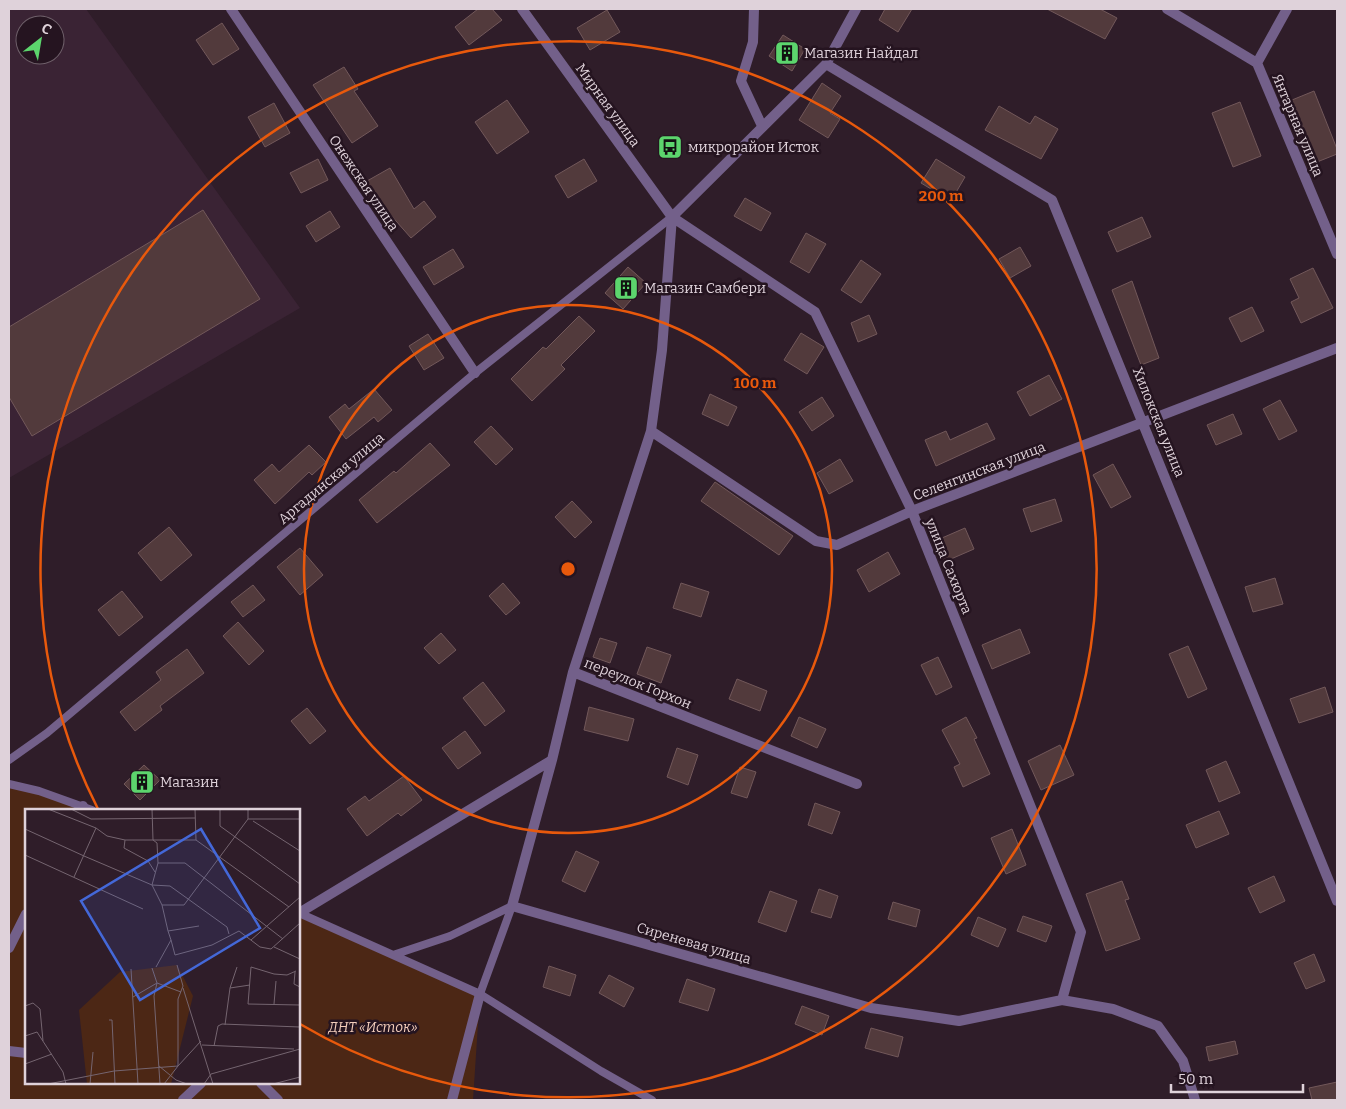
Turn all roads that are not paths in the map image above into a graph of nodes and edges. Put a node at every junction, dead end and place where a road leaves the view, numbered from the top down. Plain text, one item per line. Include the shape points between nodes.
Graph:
1 (230, 9) edge
2 (522, 9) edge
3 (754, 9) edge
4 (856, 9) edge
5 (1167, 9) edge
6 (1287, 9) edge
7 (1257, 63) junction
8 (826, 64) junction
9 (762, 126) junction
10 (672, 217) junction
11 (1337, 254) edge
12 (1337, 348) edge
13 (475, 373) junction
14 (1144, 423) junction
15 (651, 431) junction
16 (912, 511) junction
17 (573, 672) junction
18 (9, 760) edge
19 (552, 760) junction
20 (9, 784) edge
21 (857, 784) dead end
22 (85, 809) edge
23 (1337, 900) edge
24 (512, 906) junction
25 (300, 912) edge
26 (300, 913) edge
27 (25, 916) edge
28 (9, 948) edge
29 (393, 955) junction
30 (480, 994) junction
31 (1062, 1000) junction
32 (9, 1051) edge
33 (25, 1052) edge
34 (200, 1084) edge
35 (262, 1084) edge
36 (183, 1100) edge
37 (278, 1100) edge
38 (452, 1100) edge
39 (652, 1100) edge
40 (1195, 1100) edge

1 - 13 street, Онежская улица
2 - 10 street, Мирная улица
3 - 9 street via 753,42 741,81
4 - 8 street
5 - 7 street
6 - 7 street, Янтарная улица
7 - 11 street, Янтарная улица
8 - 9 street
8 - 14 street, Хилокская улица via 1052,200
9 - 10 street
10 - 13 lane, Аргадинская улица
10 - 15 street via 662,350
10 - 16 street, улица Сахюрта via 815,312
12 - 14 street, Селенгинская улица
13 - 18 lane, Аргадинская улица via 54,727
14 - 16 street, Селенгинская улица
14 - 23 street, Хилокская улица
15 - 16 street, Селенгинская улица via 816,541 837,545
15 - 17 street
16 - 31 street, улица Сахюрта via 1081,932
17 - 19 street, переулок Горхон
17 - 21 street, переулок Горхон
19 - 24 street, переулок Горхон
19 - 25 street
20 - 22 lane
24 - 29 lane via 450,936
24 - 30 lane
24 - 31 street, Сиреневая улица via 871,1008 959,1021
26 - 29 lane
27 - 28 street
29 - 30 lane
30 - 38 street
30 - 39 lane
31 - 40 street, Сиреневая улица via 1112,1009 1158,1026 1183,1061
32 - 33 street
34 - 36 street
35 - 37 street

